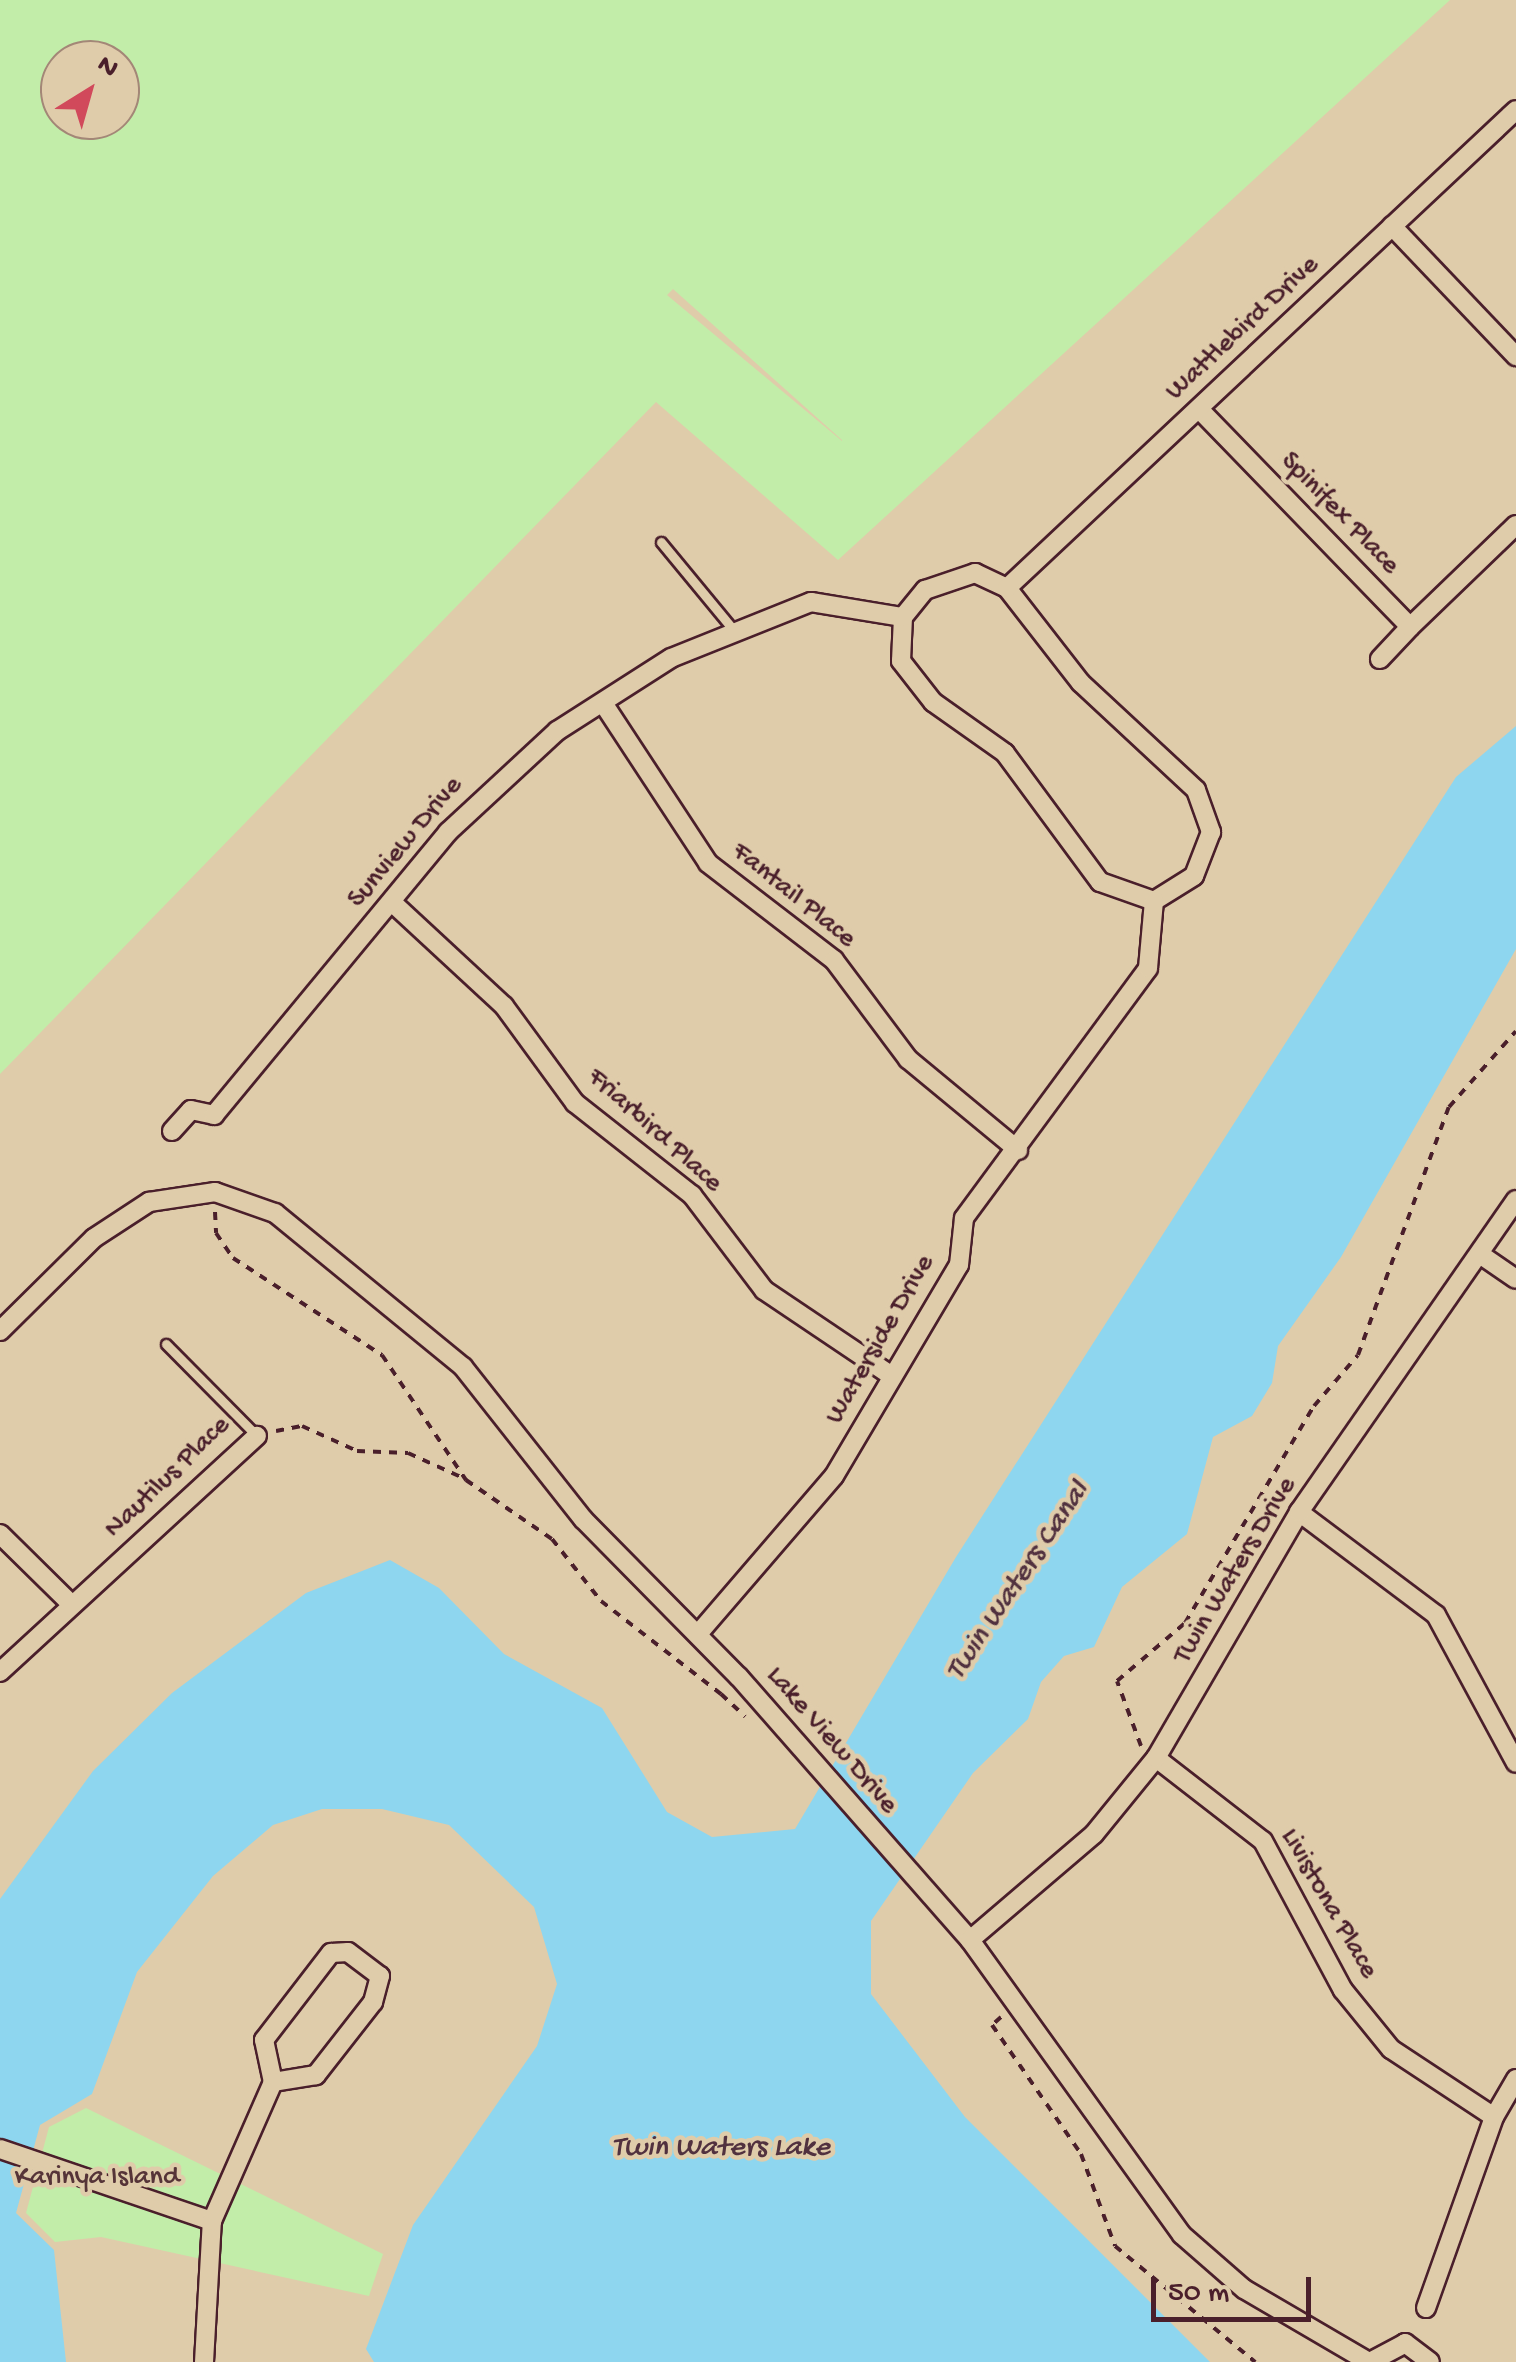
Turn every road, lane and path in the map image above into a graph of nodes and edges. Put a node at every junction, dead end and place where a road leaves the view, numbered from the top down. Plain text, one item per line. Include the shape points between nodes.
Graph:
1 (1516, 110) edge
2 (1392, 226) junction
3 (1516, 356) edge
4 (1199, 409) junction
5 (1516, 525) edge
6 (661, 542) dead end
7 (1007, 588) junction
8 (903, 618) junction
9 (1410, 627) junction
10 (732, 628) junction
11 (1380, 659) dead end
12 (603, 703) junction
13 (1154, 901) junction
14 (396, 906) junction
15 (1516, 1032) edge
16 (172, 1132) dead end
17 (1018, 1150) junction
18 (215, 1192) junction
19 (1516, 1200) edge
20 (1481, 1256) junction
21 (1516, 1279) edge
22 (0, 1331) edge
23 (166, 1344) dead end
24 (892, 1376) junction
25 (257, 1436) junction
26 (466, 1480) junction
27 (1300, 1512) junction
28 (0, 1534) edge
29 (72, 1604) junction
30 (698, 1634) junction
31 (0, 1672) edge
32 (739, 1678) junction
33 (1156, 1758) junction
34 (1516, 1763) edge
35 (970, 1940) junction
36 (993, 2001) dead end
37 (1516, 2079) edge
38 (273, 2082) junction
39 (1494, 2117) junction
40 (0, 2150) edge
41 (212, 2221) junction
42 (1426, 2308) dead end
43 (204, 2362) edge
44 (1256, 2362) edge
45 (1370, 2362) edge
46 (1430, 2362) edge

1 - 2 street, Wattlebird Drive
2 - 3 street
2 - 4 street, Wattlebird Drive
4 - 7 street, Wattlebird Drive
4 - 9 street, Spinifex Place
5 - 9 street
6 - 10 lane
7 - 8 street via 975,572 925,590
7 - 13 street via 1081,683 1196,790 1211,832 1194,876
8 - 10 street, Sunview Drive via 812,602
8 - 13 street via 901,661 932,702 1005,754 1100,882
9 - 11 street
10 - 12 street, Sunview Drive
12 - 14 street, Sunview Drive via 492,784
12 - 17 street, Fantail Place via 708,863 834,960 908,1059
13 - 17 street, Waterside Drive via 1148,968
14 - 16 street, Sunview Drive via 214,1115 191,1110
14 - 24 street, Friarbird Place via 504,1006 575,1103 692,1194 764,1290
15 - 33 path via 1449,1107 1358,1355 1314,1406 1185,1622 1155,1657 1116,1681 1133,1736
17 - 24 street, Waterside Drive via 964,1218 958,1265
18 - 22 street via 121,1216
18 - 26 path via 216,1233 233,1258 382,1355
18 - 30 street, Lake View Drive via 274,1213 463,1368 584,1519
19 - 20 street, Twin Waters Drive
20 - 21 street
20 - 27 street, Twin Waters Drive
23 - 25 lane, Nautilus Place
24 - 30 street, Waterside Drive via 834,1476
25 - 26 path via 302,1426 357,1451 434,1461
25 - 29 street, Nautilus Place
26 - 32 path via 552,1539 600,1600 722,1694
27 - 33 street, Twin Waters Drive
27 - 34 street via 1436,1615
28 - 29 street
29 - 31 street, Nautilus Place
30 - 32 street, Lake View Drive
32 - 35 street, Lake View Drive
33 - 35 street, Twin Waters Drive via 1094,1834
33 - 39 street, Livistona Place via 1263,1841 1343,1990 1391,2049
35 - 45 street, Lake View Drive via 1182,2235 1244,2289
36 - 44 path via 1004,2015 992,2025 1081,2154 1116,2246
37 - 39 street
38 - 38 street via 264,2040 287,2004 330,1954 366,1957 380,1976 373,2002 316,2076
38 - 41 street
39 - 42 street
40 - 41 street
41 - 43 street
45 - 46 street via 1405,2343

